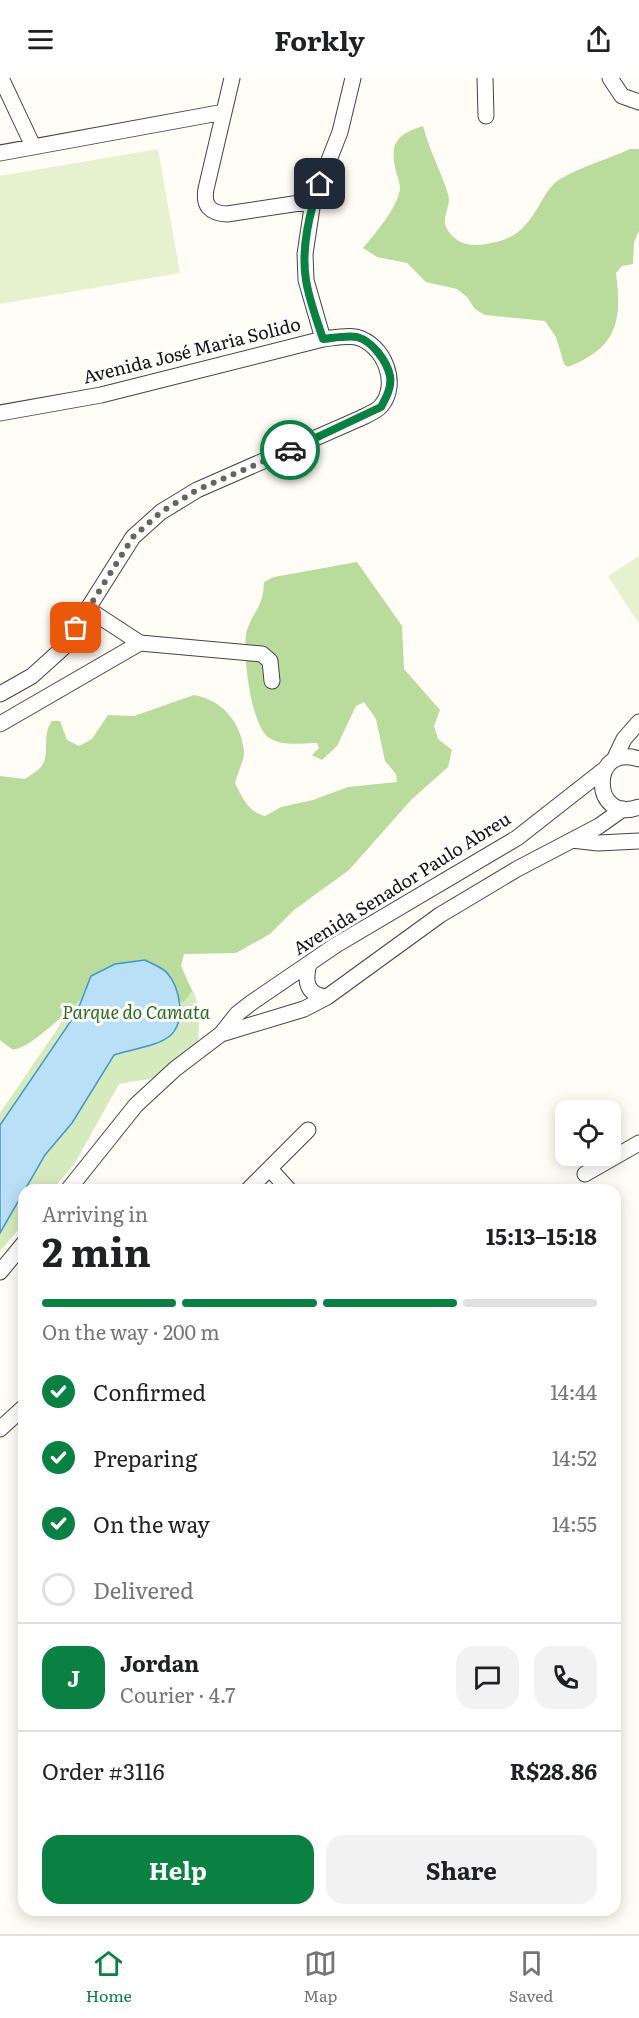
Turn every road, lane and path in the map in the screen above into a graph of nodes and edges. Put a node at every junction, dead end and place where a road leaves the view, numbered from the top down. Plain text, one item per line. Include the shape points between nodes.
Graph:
1 (1, 78) edge
2 (232, 78) edge
3 (353, 78) edge
4 (485, 78) edge
5 (610, 78) edge
6 (639, 102) edge
7 (224, 111) junction
8 (486, 116) dead end
9 (33, 146) junction
10 (0, 153) edge
11 (313, 201) junction
12 (323, 339) junction
13 (0, 413) edge
14 (88, 609) junction
15 (140, 643) junction
16 (272, 681) dead end
17 (0, 694) edge
18 (639, 722) edge
19 (0, 724) edge
20 (639, 759) edge
21 (610, 764) junction
22 (632, 812) edge
23 (573, 840) junction
24 (639, 841) edge
25 (309, 964) junction
26 (327, 998) junction
27 (221, 1034) junction
28 (308, 1130) dead end
29 (639, 1143) edge
30 (270, 1169) junction
31 (585, 1174) dead end
32 (73, 1184) edge
33 (254, 1184) edge
34 (284, 1184) edge
35 (18, 1250) edge
36 (0, 1272) edge
37 (18, 1412) edge
38 (0, 1429) edge

1 - 9 street
2 - 7 street
3 - 11 street via 340,132
4 - 8 street
5 - 6 street via 622,96
7 - 9 street
7 - 11 street via 204,200 207,207 215,213 227,214
9 - 10 street
11 - 12 street via 305,254 306,280
12 - 13 street, Avenida José Maria Solido via 101,395
12 - 14 street, Avenida José Maria Solido via 356,337 376,351 390,377 381,407 197,490 161,512 133,537
14 - 15 street
14 - 17 street, Avenida José Maria Solido via 63,648 32,676
15 - 16 street via 262,654 270,661
15 - 19 street
18 - 21 street
20 - 21 street via 626,756
21 - 22 street via 602,791 608,801
21 - 25 street, Avenida Senador Paulo Abreu via 517,838
22 - 23 street, Avenida Senador Paulo Abreu
23 - 24 street
23 - 26 street, Avenida Senador Paulo Abreu via 440,915
25 - 26 street via 306,984 310,992
25 - 27 street, Avenida Senador Paulo Abreu via 244,1008
26 - 27 street, Avenida Senador Paulo Abreu via 304,1009
27 - 32 street, Avenida Senador Paulo Abreu via 136,1105
28 - 30 street
29 - 31 street
30 - 33 street
30 - 34 street
35 - 36 street
37 - 38 street

